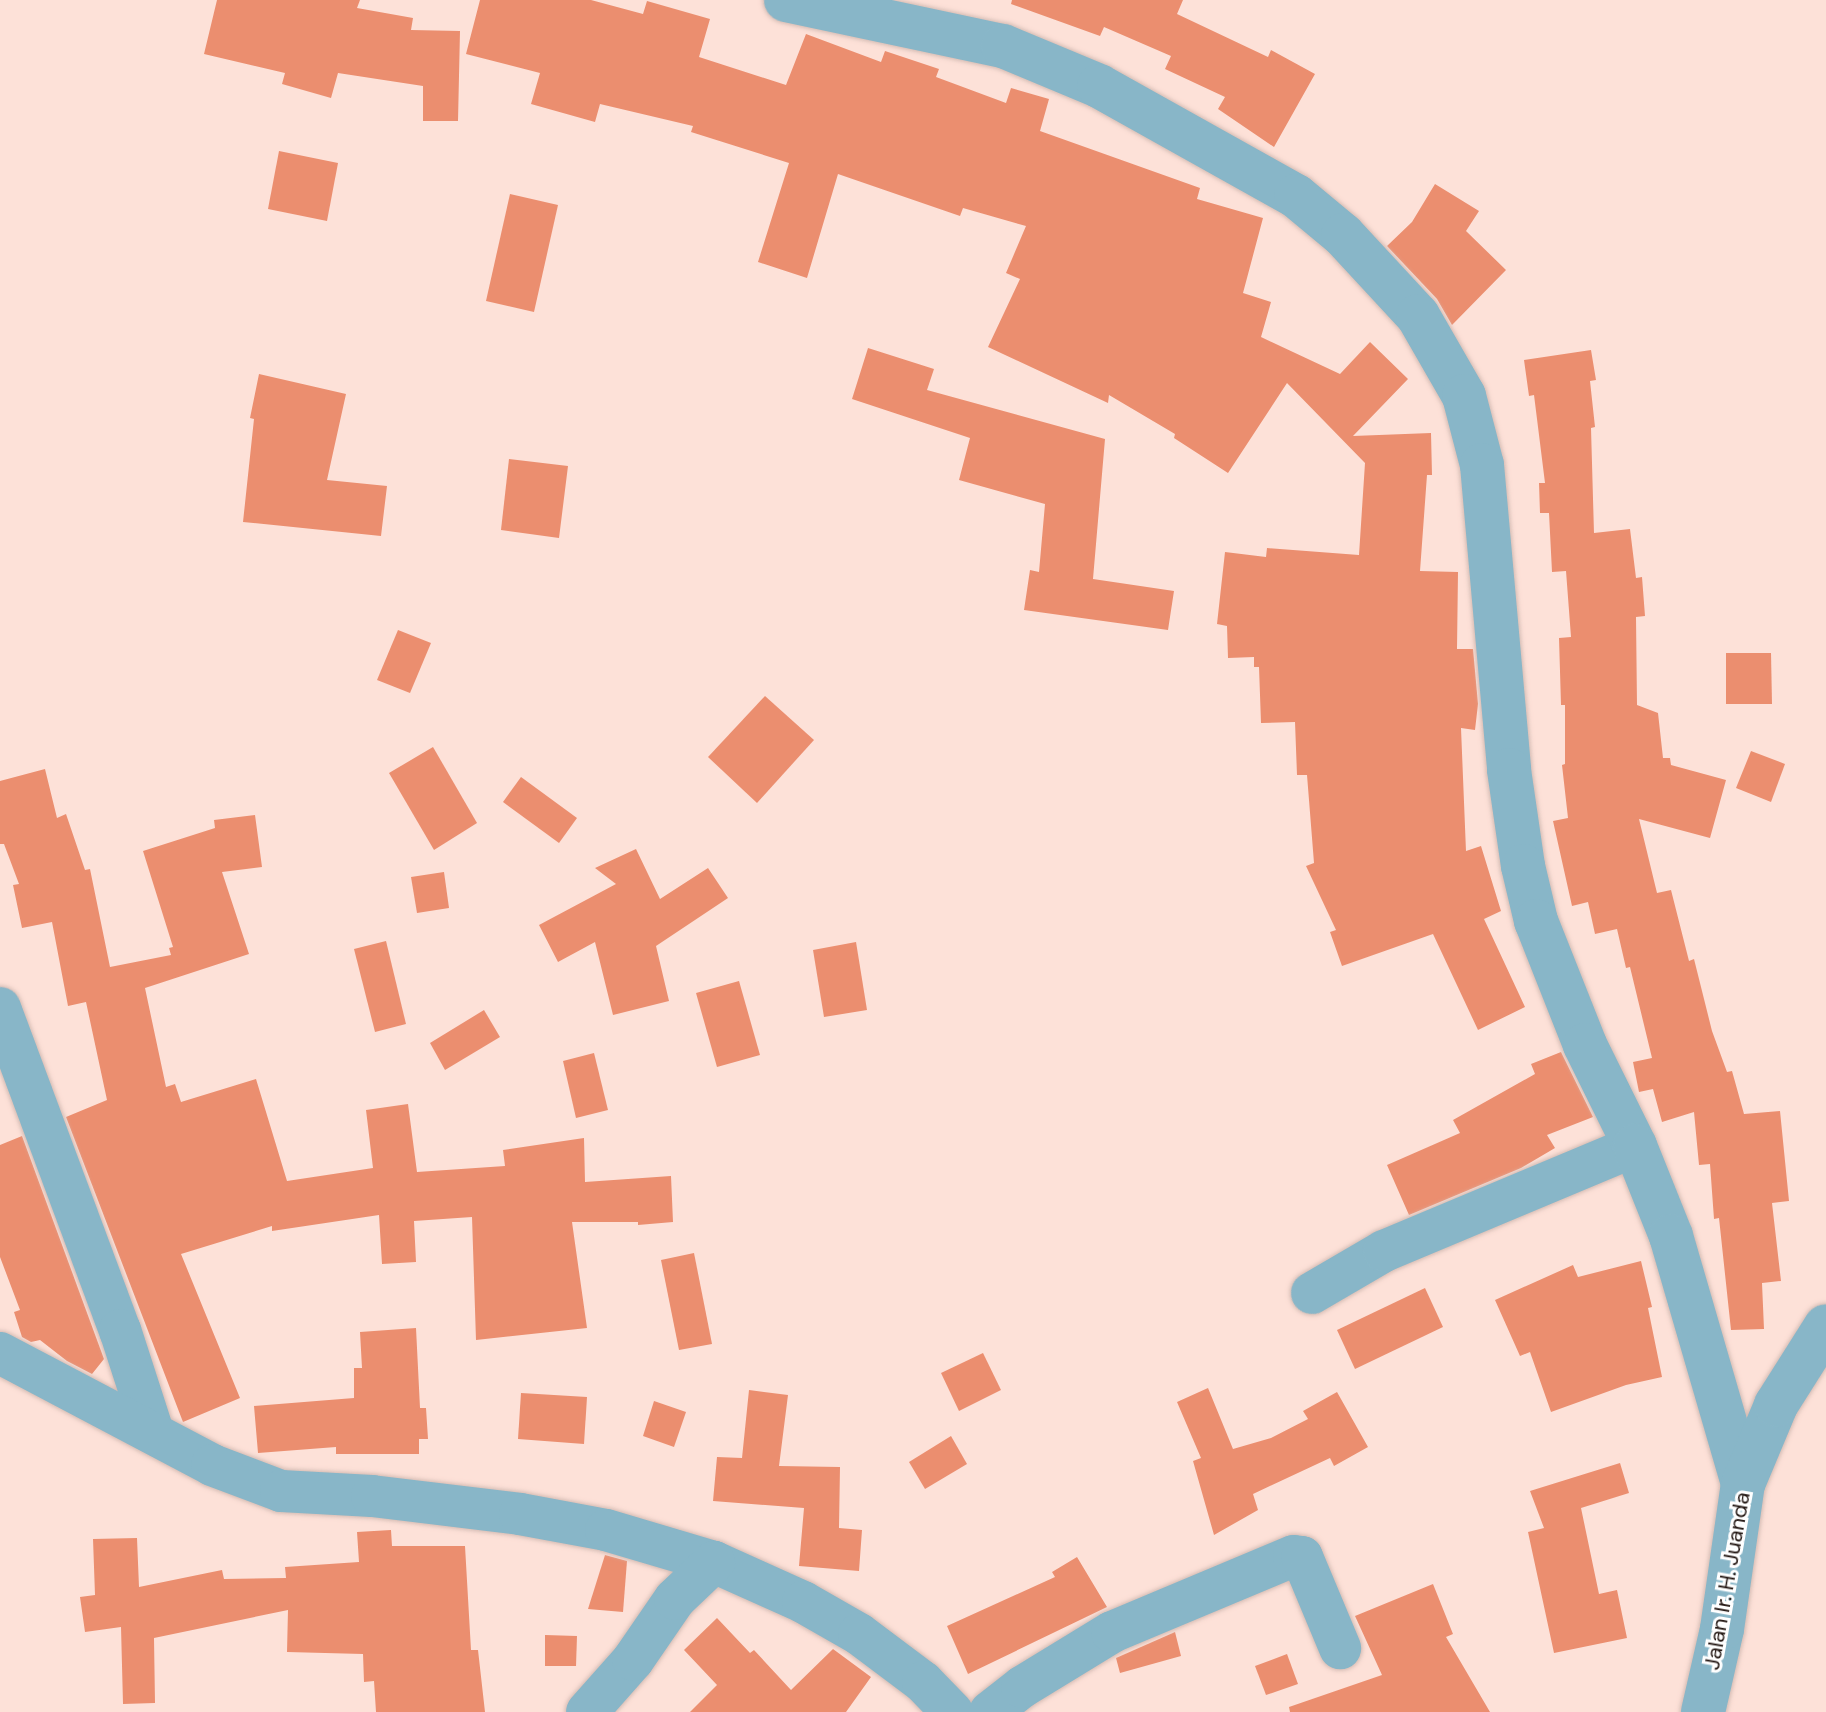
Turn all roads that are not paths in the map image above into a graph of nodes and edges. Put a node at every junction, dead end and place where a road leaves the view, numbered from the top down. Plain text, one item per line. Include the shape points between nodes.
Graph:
1 (786, 0) edge
2 (0, 1008) edge
3 (1635, 1146) junction
4 (1312, 1293) dead end
5 (1826, 1326) edge
6 (0, 1353) edge
7 (153, 1432) junction
8 (1743, 1484) junction
9 (714, 1562) junction
10 (1340, 1648) dead end
11 (587, 1712) edge
12 (952, 1712) edge
13 (990, 1712) edge
14 (1703, 1712) edge

1 - 3 street via 1003,46 1099,86 1296,196 1343,235 1418,316 1464,396 1482,465 1509,770 1536,921 1585,1045
2 - 7 street
3 - 4 street via 1384,1251
3 - 8 street via 1671,1236
5 - 8 street, Jalan Ir. H. Juanda via 1776,1405
6 - 7 street
7 - 9 street via 212,1465 281,1491 520,1514 606,1530
8 - 14 street, Jalan Ir. H. Juanda via 1722,1629
9 - 11 street via 675,1599 633,1660
9 - 12 street via 859,1634 923,1682
10 - 13 street via 1302,1557 1294,1556 1112,1632

